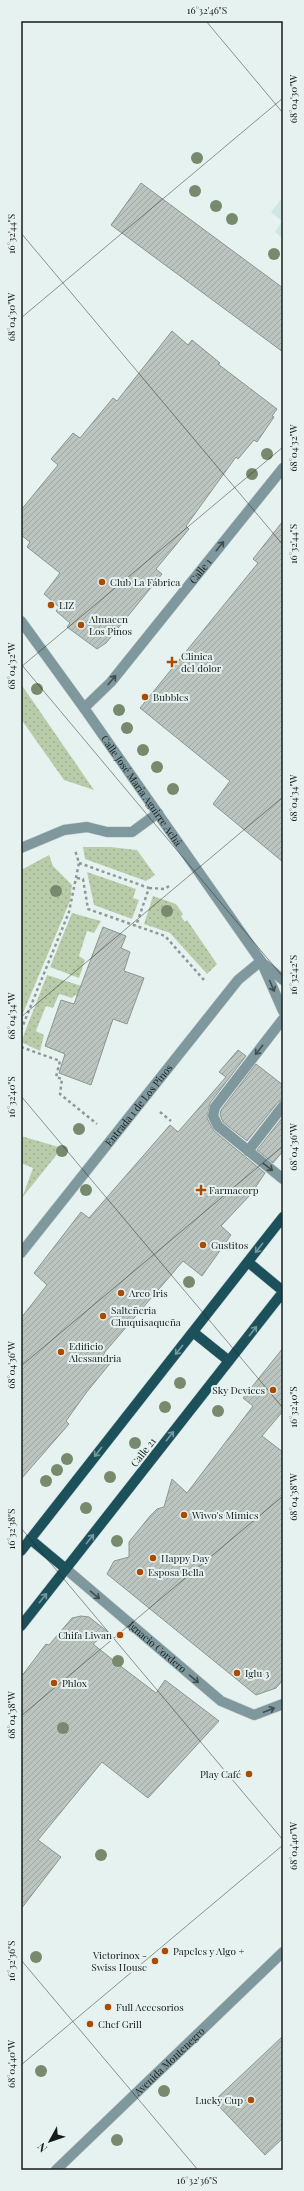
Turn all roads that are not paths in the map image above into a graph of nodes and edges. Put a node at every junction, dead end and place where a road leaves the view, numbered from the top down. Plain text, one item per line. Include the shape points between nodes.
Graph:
1 (283, 468) edge
2 (21, 621) edge
3 (84, 708) junction
4 (158, 813) junction
5 (21, 848) edge
6 (261, 961) junction
7 (283, 980) edge
8 (283, 1011) edge
9 (283, 1019) edge
10 (283, 1106) edge
11 (248, 1151) junction
12 (283, 1179) edge
13 (283, 1217) edge
14 (21, 1253) edge
15 (248, 1262) junction
16 (283, 1291) edge
17 (193, 1332) junction
18 (229, 1361) junction
19 (30, 1539) junction
20 (21, 1550) edge
21 (66, 1569) junction
22 (21, 1626) edge
23 (283, 1704) edge
24 (283, 1952) edge
25 (56, 2170) edge

3 -> 1 street, Calle 1 via 110,682
2 - 3 street, Calle José María Aguirre Achá
3 - 4 street, Calle José María Aguirre Achá
4 - 5 street via 132,832 107,832 87,827 64,830
4 - 6 street, Calle José María Aguirre Achá
6 - 7 street, Calle José María Aguirre Achá
6 -> 8 street, Calle José María Aguirre Achá
6 - 14 street, Entrada 1 de Los Pinos via 238,980
9 -> 11 street via 214,1107 213,1116 218,1126
10 - 11 street
11 -> 12 street
13 -> 15 main road
15 - 16 main road
15 - 17 main road
18 -> 16 main road, Calle 21
17 - 18 main road
17 -> 19 main road
21 -> 18 main road, Calle 21
19 - 20 main road
19 - 21 main road
22 -> 21 main road, Calle 21
21 -> 23 street, Ignacio Cordero via 221,1701 254,1716
24 - 25 street, Avenida Montenegro

